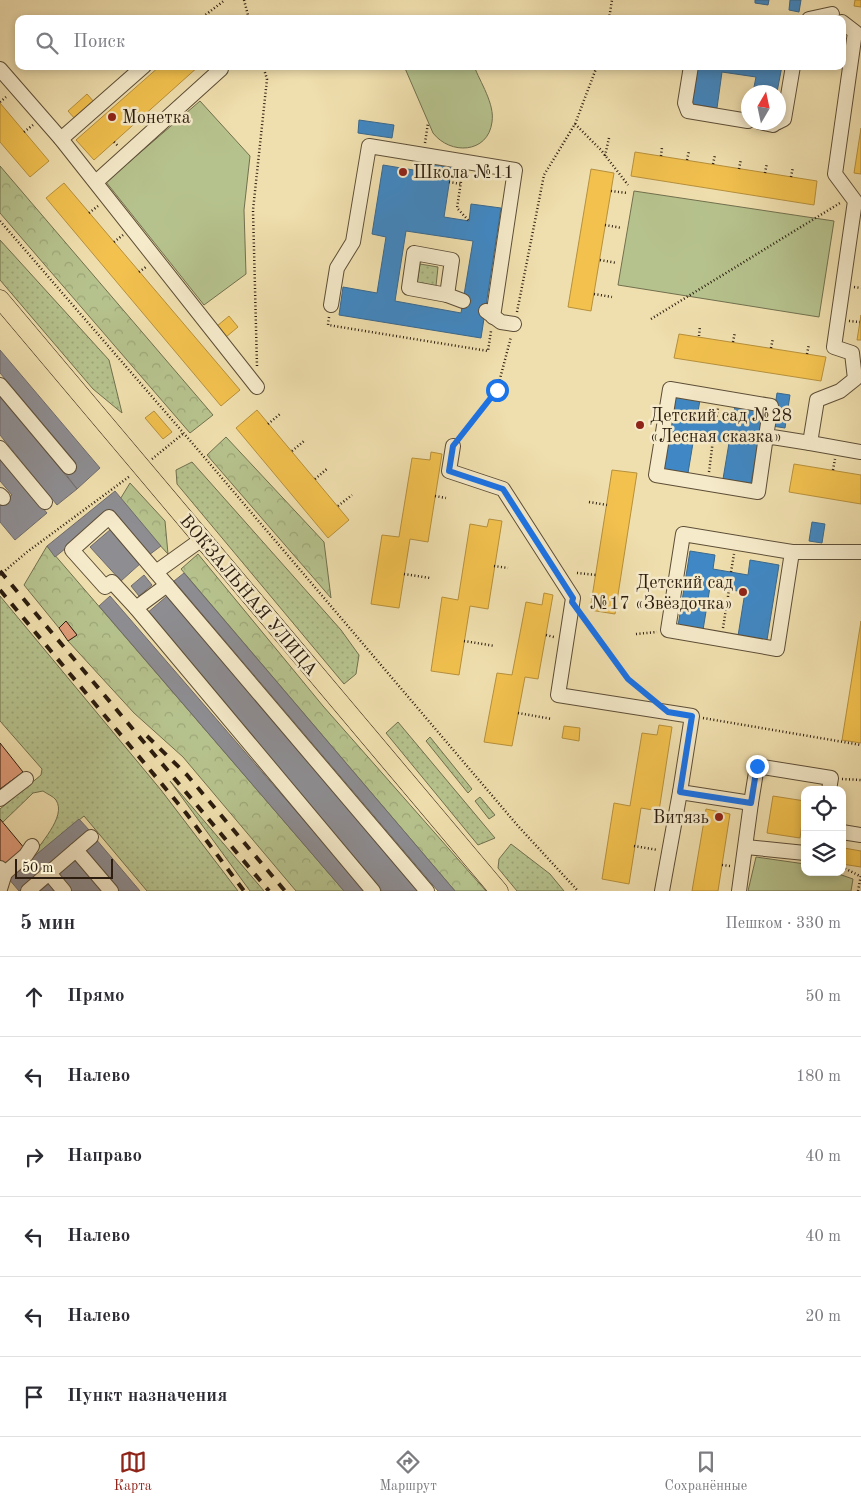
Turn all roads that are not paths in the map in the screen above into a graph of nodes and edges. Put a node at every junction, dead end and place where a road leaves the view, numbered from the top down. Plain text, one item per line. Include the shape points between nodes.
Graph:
1 (846, 23) edge
2 (0, 69) edge
3 (139, 70) edge
4 (220, 70) edge
5 (690, 70) edge
6 (792, 70) edge
7 (786, 107) edge
8 (741, 119) edge
9 (61, 139) junction
10 (96, 182) junction
11 (446, 294) dead end
12 (0, 299) edge
13 (463, 301) dead end
14 (331, 305) road end
15 (514, 324) road end
16 (0, 384) edge
17 (257, 387) road end
18 (766, 436) junction
19 (810, 443) junction
20 (453, 446) road end
21 (0, 448) edge
22 (861, 452) edge
23 (69, 467) dead end
24 (45, 502) dead end
25 (202, 539) junction
26 (792, 552) junction
27 (861, 552) edge
28 (156, 572) junction
29 (167, 584) junction
30 (136, 608) junction
31 (26, 778) dead end
32 (830, 784) edge
33 (680, 792) junction
34 (0, 799) edge
35 (751, 803) junction
36 (846, 833) edge
37 (861, 835) edge
38 (91, 837) dead end
39 (32, 846) dead end
40 (746, 847) junction
41 (76, 850) junction
42 (801, 853) edge
43 (3, 870) edge
44 (49, 873) junction
45 (0, 889) edge
46 (28, 891) edge
47 (64, 891) edge
48 (111, 891) edge
49 (373, 891) edge
50 (427, 891) edge
51 (499, 891) edge
52 (662, 891) edge
53 (739, 891) edge

1 - 19 lane via 855,32 835,174 855,201 834,348 852,353 855,379 840,391 817,400
2 - 9 lane
3 - 9 lane
4 - 10 lane
5 - 8 lane via 685,103 688,110
6 - 7 lane
9 - 10 lane
10 - 17 lane
11 - 13 lane
12 - 25 main road, ВОКЗАЛЬНАЯ УЛИЦА
14 - 15 lane via 337,268 353,242 369,146 515,170 489,314 501,322
16 - 23 lane
18 - 18 lane via 770,406 670,389 656,475 758,492
18 - 19 lane
19 - 22 lane
20 - 33 lane via 449,471 503,489 573,598 558,695 692,716
21 - 24 lane
25 - 28 lane
25 - 51 main road, ВОКЗАЛЬНАЯ УЛИЦА
26 - 26 lane via 776,649 668,630 683,534
26 - 27 lane
28 - 29 lane
28 - 30 lane via 109,518 72,550 105,587 112,582
29 - 30 lane
29 - 50 lane
30 - 49 lane
31 - 34 lane
32 - 35 lane via 757,766
33 - 35 lane
33 - 52 lane
35 - 40 lane
36 - 37 lane
38 - 41 lane
39 - 43 lane via 26,855
40 - 42 lane
40 - 53 lane
41 - 44 lane
41 - 48 lane
43 - 45 lane
44 - 46 lane
44 - 47 lane

